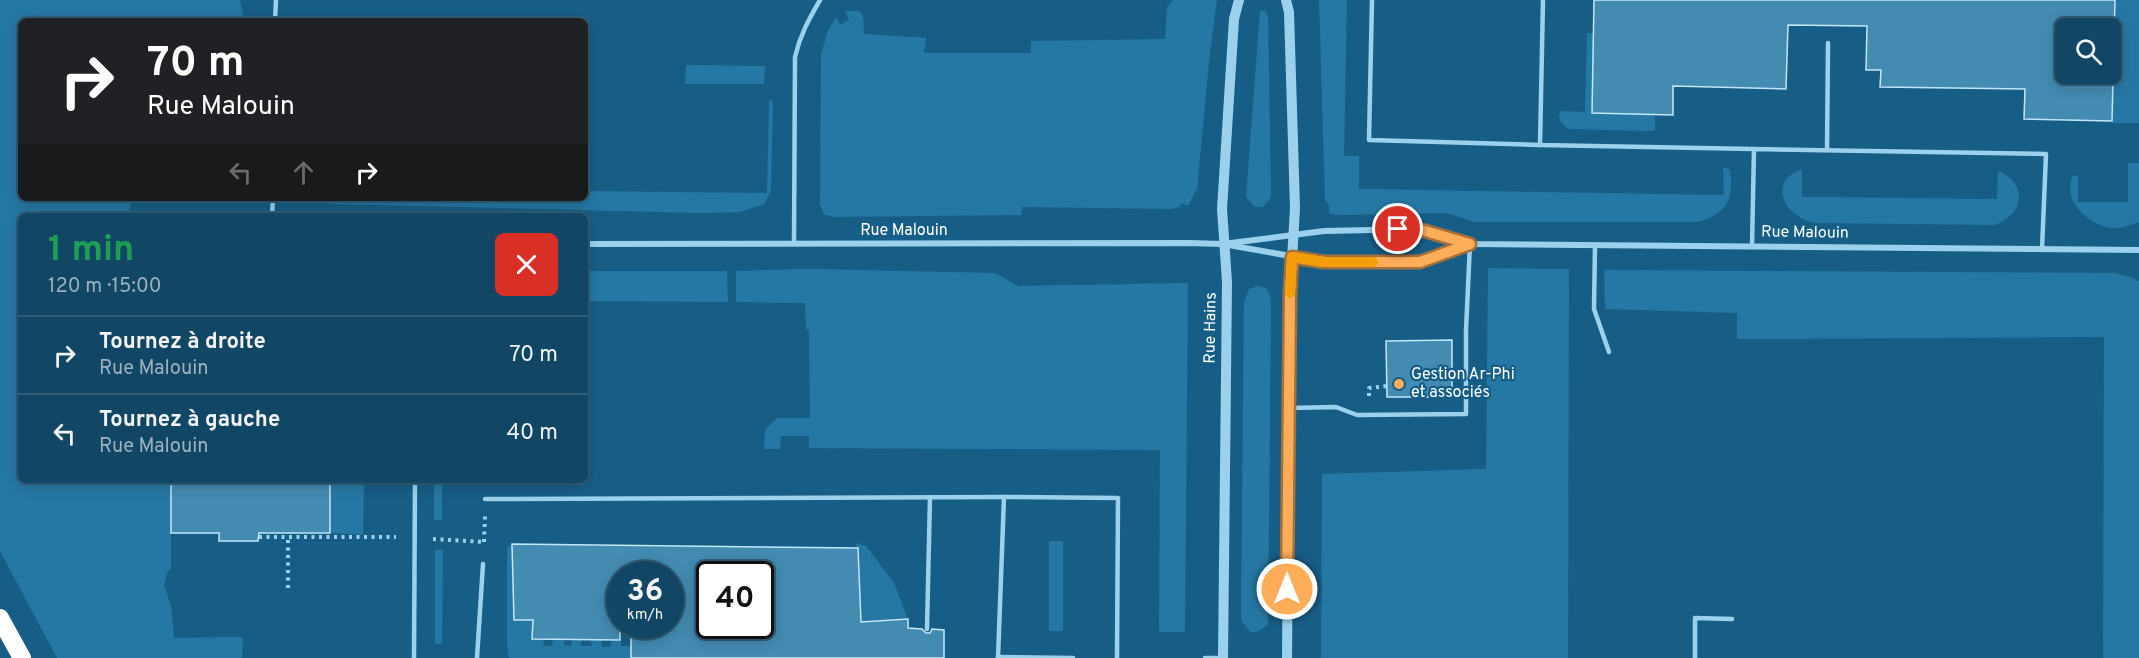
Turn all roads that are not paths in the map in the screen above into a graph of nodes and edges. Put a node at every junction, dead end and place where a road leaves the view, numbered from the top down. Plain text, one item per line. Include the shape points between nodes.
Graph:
1 (276, 0) edge
2 (820, 0) edge
3 (1239, 0) edge
4 (1286, 0) edge
5 (1372, 0) edge
6 (1543, 0) edge
7 (275, 18) edge
8 (1828, 43) dead end
9 (1540, 145) junction
10 (1754, 149) junction
11 (1827, 150) junction
12 (1293, 234) junction
13 (588, 244) edge
14 (794, 244) junction
15 (1223, 244) junction
16 (1470, 244) junction
17 (1595, 245) junction
18 (1752, 246) junction
19 (2042, 249) junction
20 (2139, 250) edge
21 (1292, 257) junction
22 (1610, 352) dead end
23 (1289, 408) junction
24 (415, 483) edge
25 (930, 497) junction
26 (1004, 497) junction
27 (485, 499) road end
28 (483, 564) road end
29 (0, 618) edge
30 (1732, 619) dead end
31 (927, 629) dead end
32 (21, 658) edge
33 (414, 658) edge
34 (477, 658) edge
35 (998, 658) edge
36 (1072, 658) edge
37 (1117, 658) edge
38 (1205, 658) edge
39 (1223, 658) edge
40 (1232, 658) edge
41 (1287, 658) edge
42 (1695, 658) edge

1 - 7 lane
2 - 14 lane via 806,23 795,57
3 - 15 street, Rue Hains via 1234,19 1223,184
4 - 12 street
5 - 9 lane via 1369,140
6 - 9 lane
8 - 11 lane
9 - 10 lane
10 - 11 lane
10 - 18 lane
11 - 19 lane via 2046,154
12 - 15 street, Rue Malouin
12 - 16 street, Rue Malouin via 1418,229
12 - 21 street
13 - 14 street, Rue Malouin
14 - 15 street, Rue Malouin
15 - 21 street, Rue Malouin
15 - 39 street, Rue Hains via 1227,282
16 - 17 street, Rue Malouin
16 - 21 street, Rue Malouin via 1420,262 1324,262
16 - 23 lane via 1466,414 1357,415 1336,407
17 - 18 street, Rue Malouin
17 - 22 lane via 1594,309
18 - 19 street, Rue Malouin
19 - 20 street, Rue Malouin
21 - 23 street
23 - 41 street
24 - 33 lane
25 - 26 lane
25 - 27 lane
25 - 31 lane
26 - 35 lane
26 - 37 lane via 1118,498
28 - 34 lane
29 - 32 highway
30 - 42 lane via 1695,618
35 - 36 lane
38 - 39 lane
39 - 40 street

